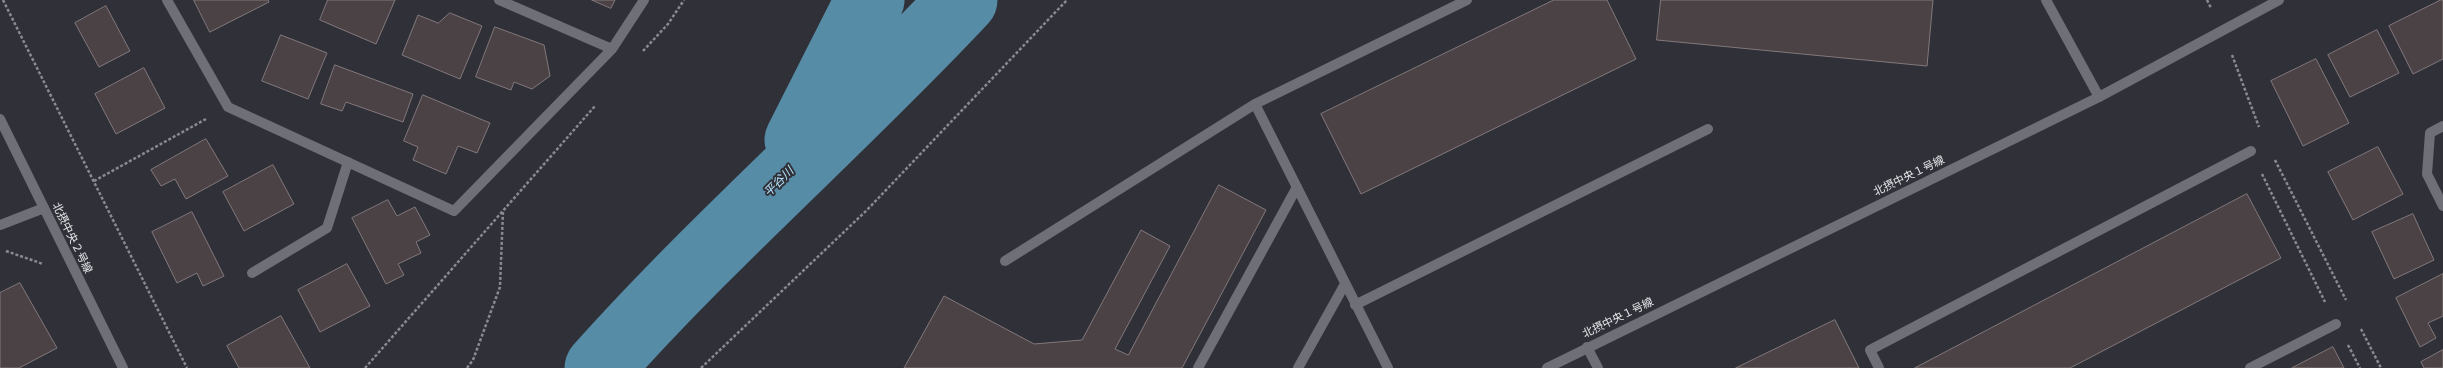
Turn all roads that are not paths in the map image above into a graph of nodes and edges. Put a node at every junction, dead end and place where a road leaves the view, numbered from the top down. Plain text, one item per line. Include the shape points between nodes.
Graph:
1 (166, 0) edge
2 (499, 0) edge
3 (644, 0) edge
4 (1467, 0) edge
5 (2046, 0) edge
6 (2279, 0) edge
7 (612, 49) junction
8 (2099, 97) junction
9 (1255, 104) junction
10 (0, 119) edge
11 (2443, 126) edge
12 (1708, 130) dead end
13 (2251, 151) road end
14 (348, 162) junction
15 (1297, 187) junction
16 (2443, 206) edge
17 (44, 208) junction
18 (0, 225) edge
19 (1005, 261) dead end
20 (252, 273) dead end
21 (1345, 284) junction
22 (1356, 305) junction
23 (2336, 324) road end
24 (1587, 347) junction
25 (123, 368) edge
26 (1198, 368) edge
27 (1298, 368) edge
28 (1388, 368) edge
29 (1547, 368) edge
30 (1598, 368) edge
31 (1879, 368) edge
32 (2250, 368) edge

1 - 14 street via 228,107
2 - 7 street
3 - 7 street
4 - 9 street
5 - 8 street
6 - 8 street, 北摂中央１号線 via 2222,28
7 - 14 street via 454,211
8 - 24 street, 北摂中央１号線
9 - 15 street
9 - 19 street
10 - 17 street, 北摂中央２号線
11 - 16 street via 2430,133 2427,174
12 - 22 street
13 - 31 street via 1870,350
14 - 20 street via 327,228
15 - 21 street
15 - 26 street
17 - 18 street
17 - 25 street, 北摂中央２号線
21 - 22 street
21 - 27 street
22 - 28 street
23 - 32 street
24 - 29 street, 北摂中央１号線
24 - 30 street

